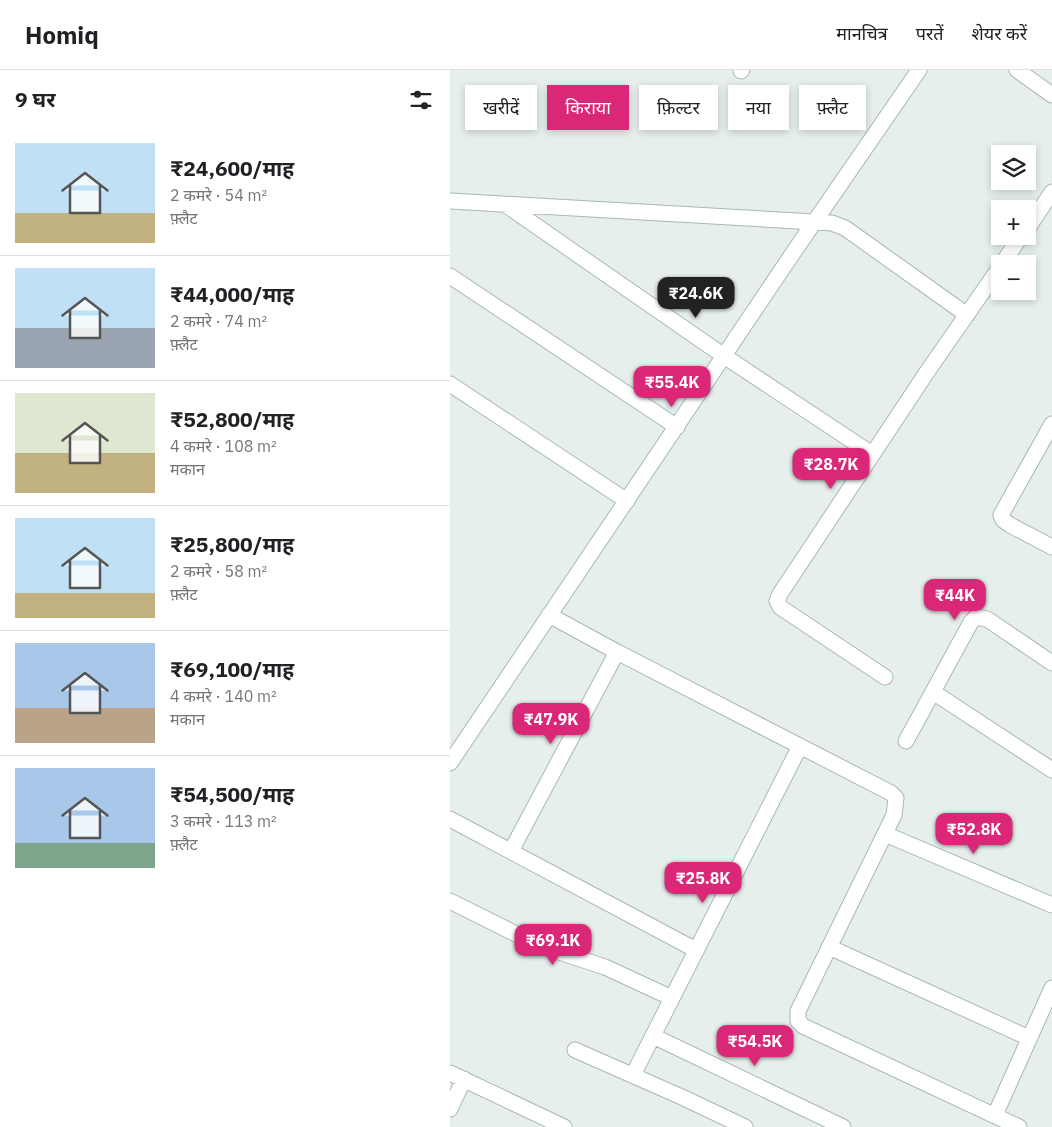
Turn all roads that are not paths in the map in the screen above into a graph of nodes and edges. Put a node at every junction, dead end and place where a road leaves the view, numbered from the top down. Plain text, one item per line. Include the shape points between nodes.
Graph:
1 (919, 70) edge
2 (1017, 70) edge
3 (1052, 94) edge
4 (1052, 192) edge
5 (450, 201) edge
6 (506, 204) junction
7 (1036, 216) edge
8 (814, 222) junction
9 (450, 276) edge
10 (991, 280) edge
11 (967, 315) junction
12 (724, 356) junction
13 (450, 384) edge
14 (1052, 424) edge
15 (677, 427) junction
16 (872, 454) junction
17 (626, 502) junction
18 (1052, 546) edge
19 (549, 615) junction
20 (618, 652) junction
21 (1052, 663) edge
22 (885, 677) dead end
23 (933, 692) junction
24 (906, 741) dead end
25 (800, 746) junction
26 (450, 763) edge
27 (1052, 770) edge
28 (450, 819) edge
29 (885, 834) junction
30 (511, 852) junction
31 (450, 901) edge
32 (1052, 905) edge
33 (830, 947) junction
34 (696, 950) junction
35 (1052, 988) edge
36 (672, 998) junction
37 (653, 1036) junction
38 (1030, 1038) junction
39 (575, 1050) dead end
40 (457, 1076) edge
41 (633, 1076) junction
42 (450, 1110) edge
43 (995, 1115) junction
44 (564, 1127) edge
45 (745, 1127) edge
46 (843, 1127) edge
47 (1019, 1127) edge

1 - 8 street
2 - 3 street
4 - 7 street
5 - 6 street
6 - 8 street
6 - 12 street
8 - 11 street via 832,223 844,228
8 - 12 street
9 - 15 street
10 - 11 street
11 - 16 street
12 - 15 street
12 - 16 street
13 - 17 street
14 - 18 street via 1001,515 1010,525
15 - 17 street
16 - 22 street via 778,601 780,607
17 - 19 street
19 - 20 street
19 - 26 street
20 - 25 street
20 - 30 street
21 - 23 street via 987,619 976,617
23 - 24 street
23 - 27 street
25 - 29 street via 896,798 894,815
25 - 34 street
28 - 30 street
29 - 32 street
29 - 33 street
30 - 34 street
31 - 36 street via 538,944 605,967
33 - 38 street
33 - 43 street via 798,1011 798,1021
34 - 36 street
35 - 38 street
36 - 37 street
37 - 41 street
37 - 46 street
38 - 43 street
39 - 41 street
40 - 42 street
40 - 44 street
41 - 45 street
43 - 47 street

